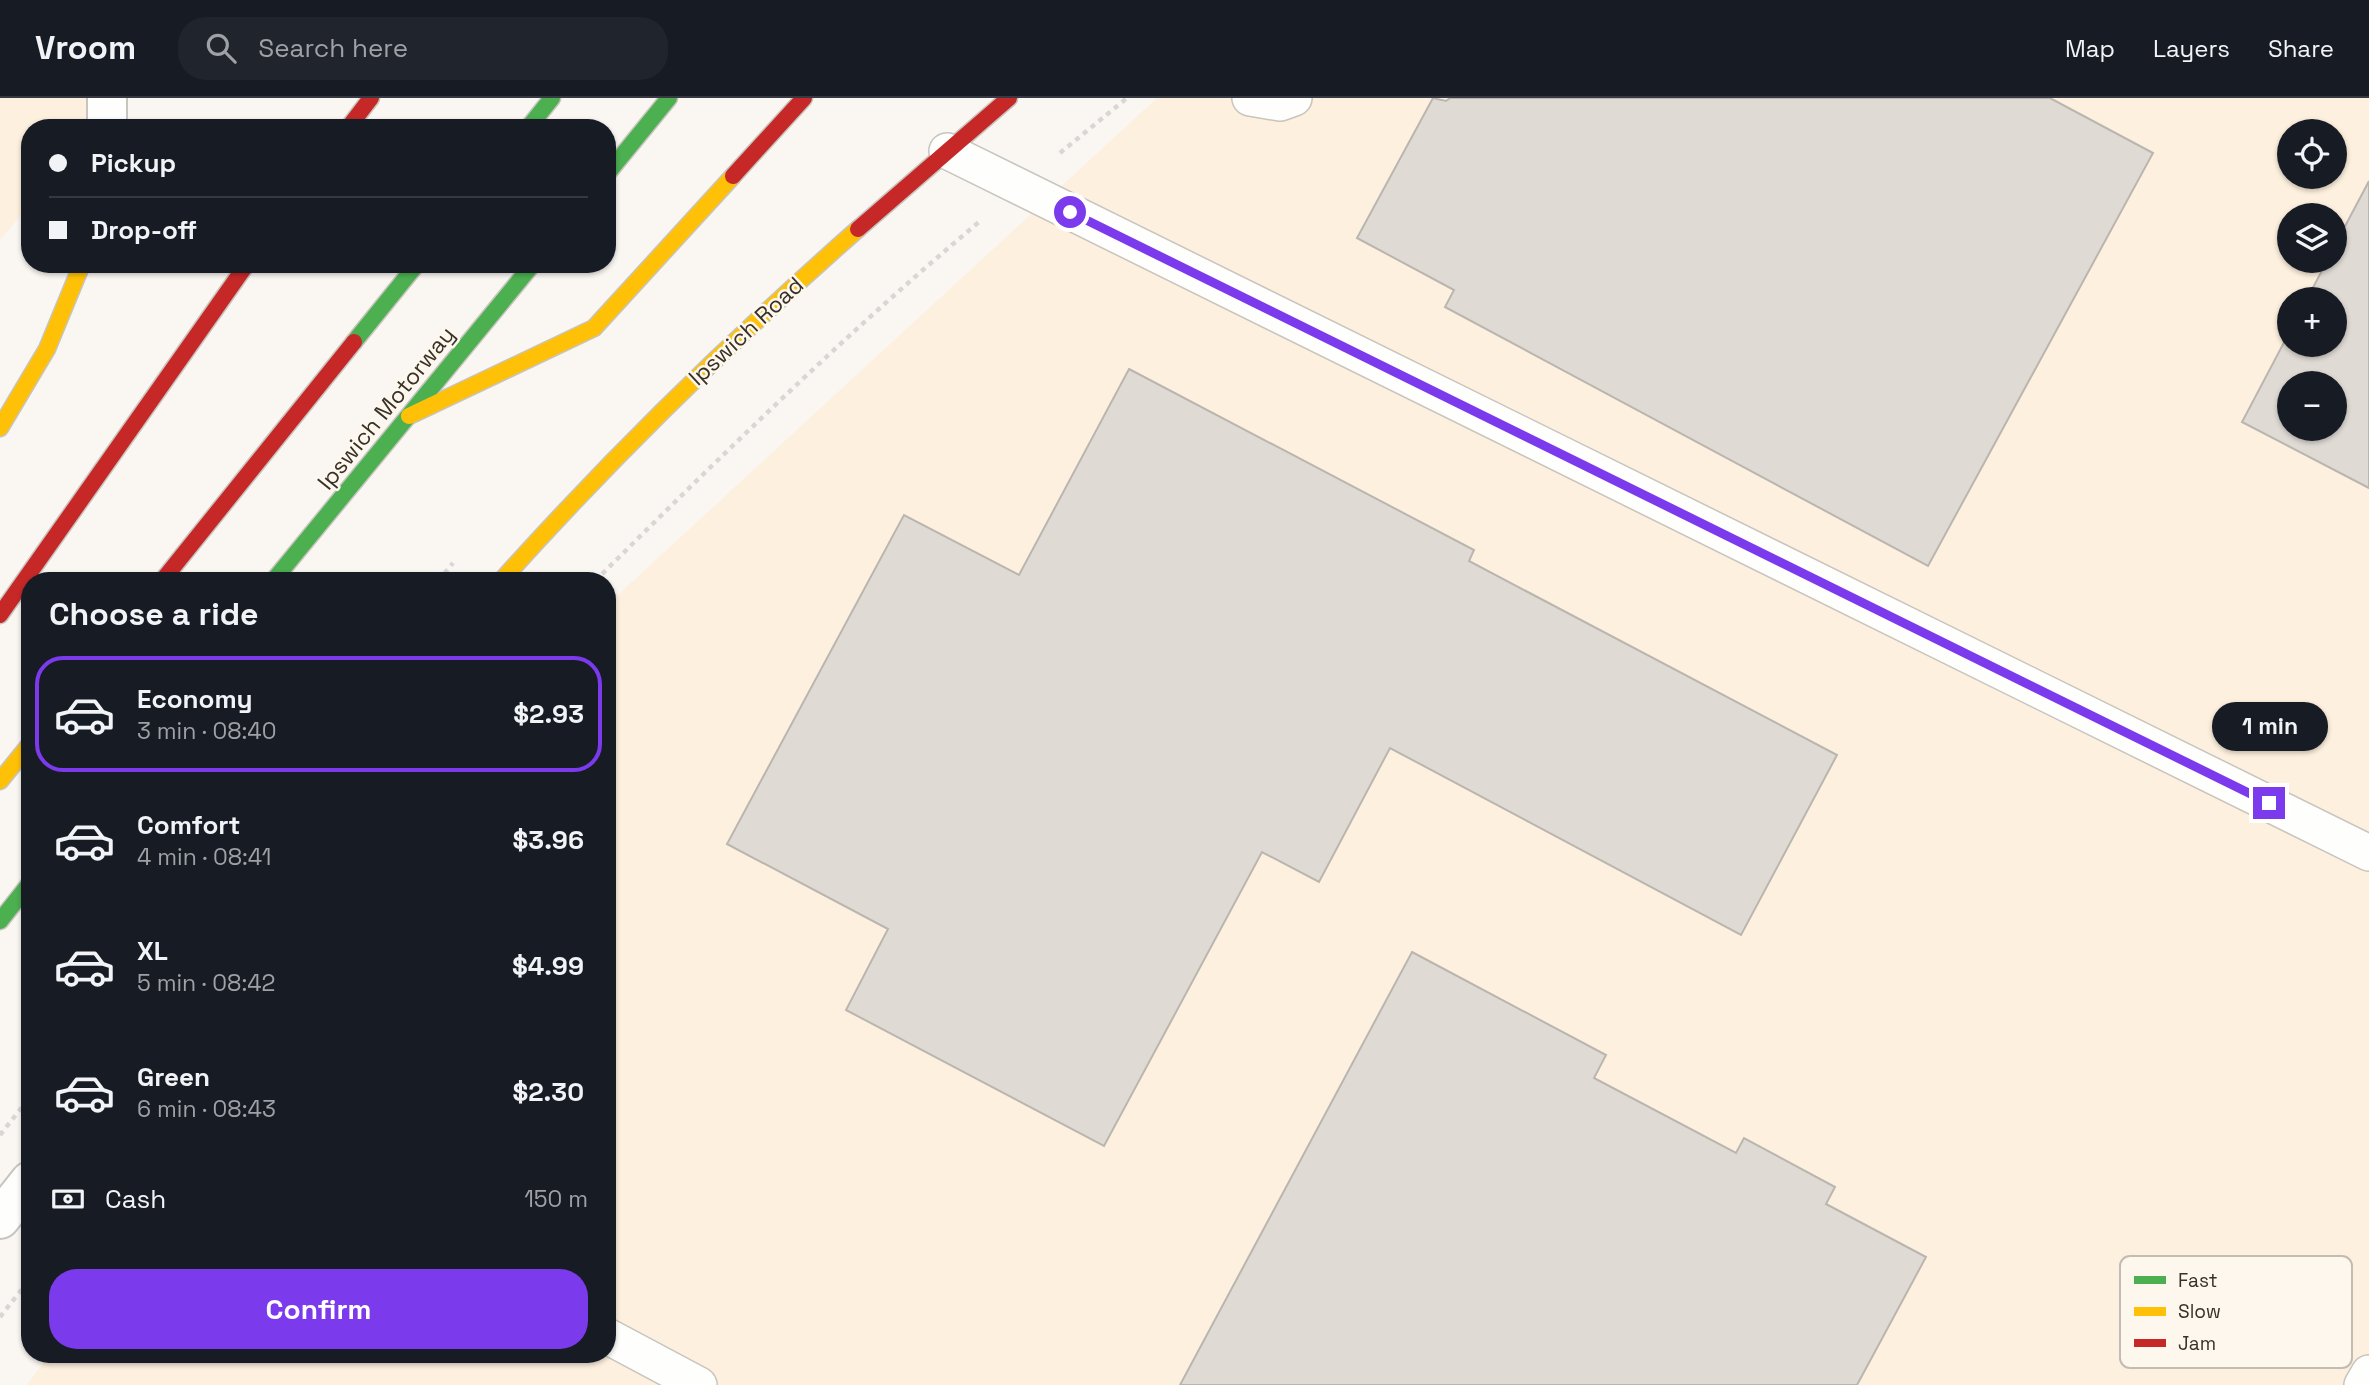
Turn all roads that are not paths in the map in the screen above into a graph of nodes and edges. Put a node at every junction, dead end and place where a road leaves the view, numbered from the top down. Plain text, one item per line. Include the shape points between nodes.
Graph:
1 (107, 98) edge
2 (370, 98) edge
3 (552, 98) edge
4 (668, 98) edge
5 (804, 98) edge
6 (1009, 98) edge
7 (1250, 98) edge
8 (1294, 98) edge
9 (107, 119) edge
10 (355, 119) edge
11 (535, 119) edge
12 (947, 151) junction
13 (616, 163) edge
14 (79, 273) edge
15 (240, 273) edge
16 (411, 273) edge
17 (526, 273) edge
18 (409, 416) junction
19 (0, 428) edge
20 (30, 572) edge
21 (169, 572) edge
22 (279, 572) edge
23 (509, 572) edge
24 (21, 585) edge
25 (0, 615) edge
26 (21, 755) edge
27 (0, 781) edge
28 (2369, 853) edge
29 (21, 894) edge
30 (0, 920) edge
31 (21, 1192) edge
32 (0, 1219) edge
33 (616, 1341) edge
34 (2369, 1373) edge
35 (699, 1385) edge
36 (2362, 1385) edge

1 - 9 street
2 - 10 main road
3 - 11 main road
4 - 13 main road
5 - 18 main road via 594,328
6 - 12 main road, Ipswich Road
7 - 8 lane via 1280,103
12 - 23 main road, Ipswich Road via 664,407
12 - 28 lane
14 - 19 main road via 68,307
15 - 20 main road
16 - 21 main road
17 - 18 main road, Ipswich Motorway
18 - 22 main road, Ipswich Motorway
24 - 25 main road
26 - 27 main road
29 - 30 main road
31 - 32 street
33 - 35 lane
34 - 36 lane

